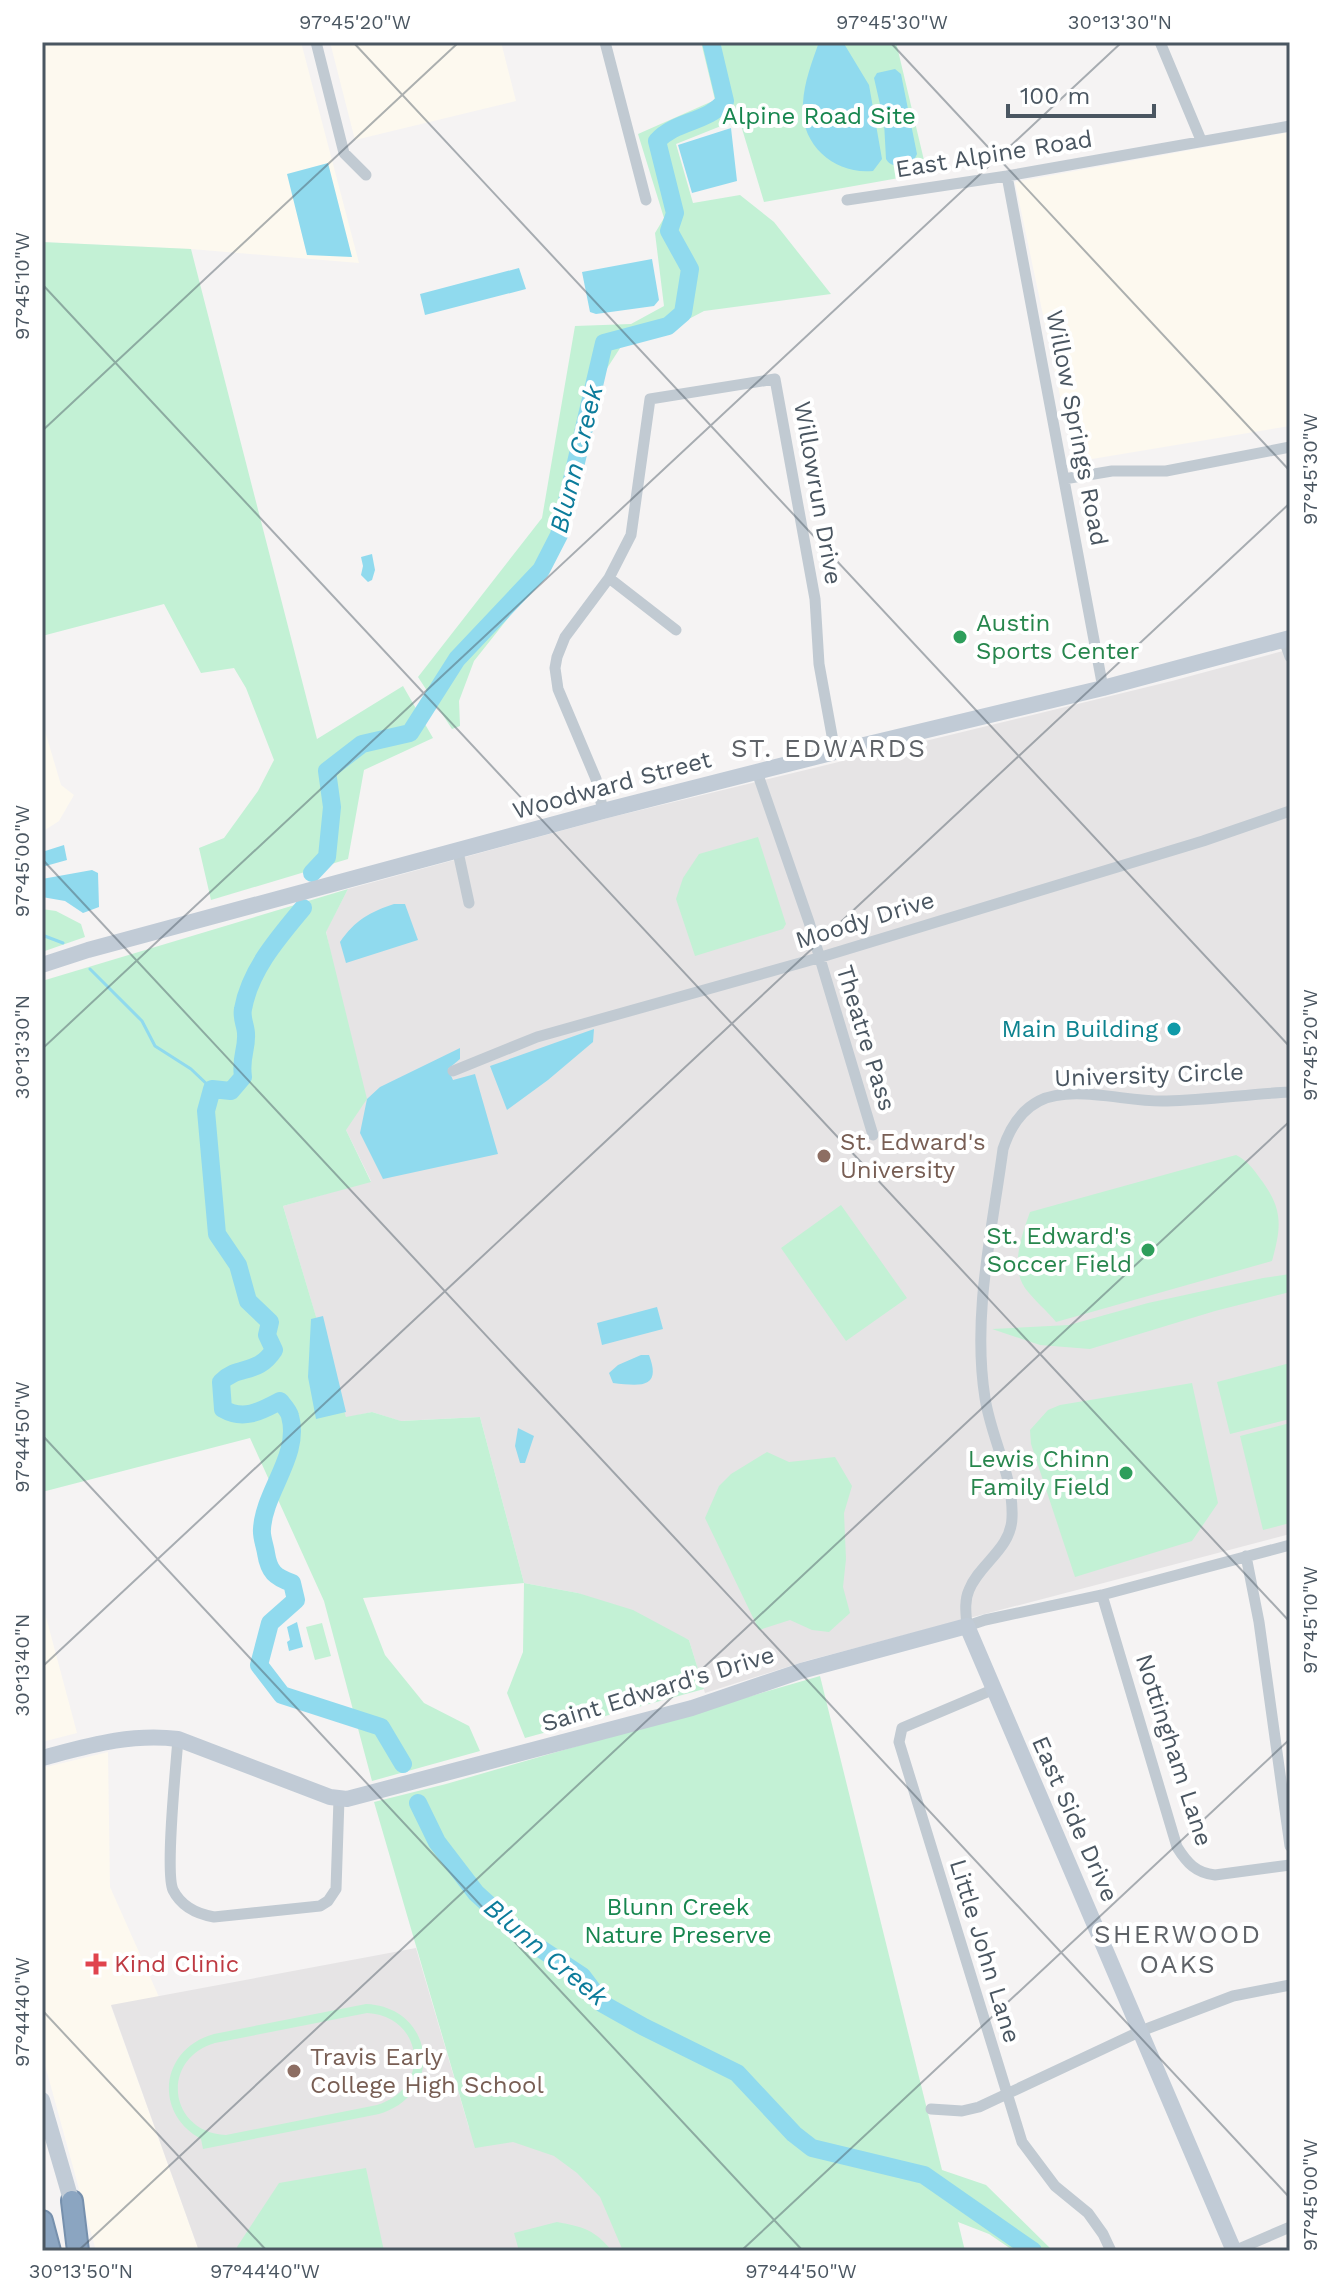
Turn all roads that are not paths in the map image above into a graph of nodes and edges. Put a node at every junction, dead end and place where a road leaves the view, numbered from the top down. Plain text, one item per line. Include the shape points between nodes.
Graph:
1 (316, 42) edge
2 (605, 42) edge
3 (1160, 42) edge
4 (1290, 126) edge
5 (1201, 140) junction
6 (366, 175) dead end
7 (1007, 176) junction
8 (646, 200) dead end
9 (847, 200) dead end
10 (1290, 447) edge
11 (1064, 479) junction
12 (609, 578) junction
13 (676, 630) dead end
14 (1287, 639) edge
15 (1290, 657) edge
16 (1103, 688) junction
17 (835, 752) junction
18 (757, 772) junction
19 (603, 811) junction
20 (1290, 811) edge
21 (458, 852) junction
22 (469, 903) dead end
23 (818, 958) junction
24 (42, 965) edge
25 (453, 1071) dead end
26 (1290, 1092) edge
27 (873, 1135) dead end
28 (1290, 1545) edge
29 (1246, 1556) junction
30 (1102, 1595) junction
31 (967, 1626) junction
32 (992, 1690) junction
33 (178, 1739) junction
34 (42, 1758) edge
35 (339, 1799) junction
36 (1290, 1846) edge
37 (1290, 1865) edge
38 (1290, 1985) edge
39 (1141, 2031) junction
40 (1005, 2095) junction
41 (42, 2100) edge
42 (931, 2109) dead end
43 (72, 2201) junction
44 (42, 2221) edge
45 (1290, 2227) edge
46 (50, 2251) edge
47 (78, 2251) edge
48 (87, 2251) edge
49 (1111, 2251) edge
50 (1234, 2251) edge

1 - 6 street via 344,153
2 - 8 street
3 - 5 street
4 - 5 street, East Alpine Road
5 - 7 street, East Alpine Road
7 - 9 street, East Alpine Road
7 - 11 street, Willow Springs Road
10 - 11 street via 1166,471 1112,471
11 - 16 street, Willow Springs Road
12 - 13 street
12 - 17 street, Willowrun Drive via 631,535 650,399 775,379 815,599 819,664
12 - 19 street, Willowrun Drive via 565,637 555,668
14 - 15 street
14 - 16 street, Woodward Street
16 - 17 street, Woodward Street
17 - 18 street, Woodward Street
18 - 19 street, Woodward Street
18 - 23 street, Theatre Pass
19 - 21 street, Woodward Street
20 - 23 street, Moody Drive
21 - 22 street
21 - 24 street, Woodward Street
23 - 25 street, Moody Drive via 552,1032
23 - 27 street, Theatre Pass
26 - 31 street, University Circle via 1164,1101 1059,1094 1038,1101 1008,1133 980,1324 985,1400 1005,1470 1012,1520 1000,1551 969,1589
28 - 29 street, Saint Edward's Drive
29 - 30 street, Saint Edward's Drive
29 - 36 street
30 - 31 street, Saint Edward's Drive
30 - 37 street, Nottingham Lane via 1184,1859 1204,1874 1215,1875
31 - 32 street, East Side Drive
31 - 35 street, Saint Edward's Drive via 646,1721
32 - 39 street, East Side Drive
32 - 40 street, Little John Lane via 902,1728 899,1742
33 - 34 street via 128,1737
33 - 35 street
33 - 35 street via 171,1884 185,1904 203,1915 320,1906 328,1901 336,1889
38 - 39 street via 1233,1996
39 - 40 street
39 - 50 street, East Side Drive
40 - 42 street via 962,2111
40 - 49 street, Little John Lane via 1022,2142 1036,2163 1088,2213
41 - 43 street
43 - 47 highway
43 - 48 street
44 - 46 highway
45 - 50 street

